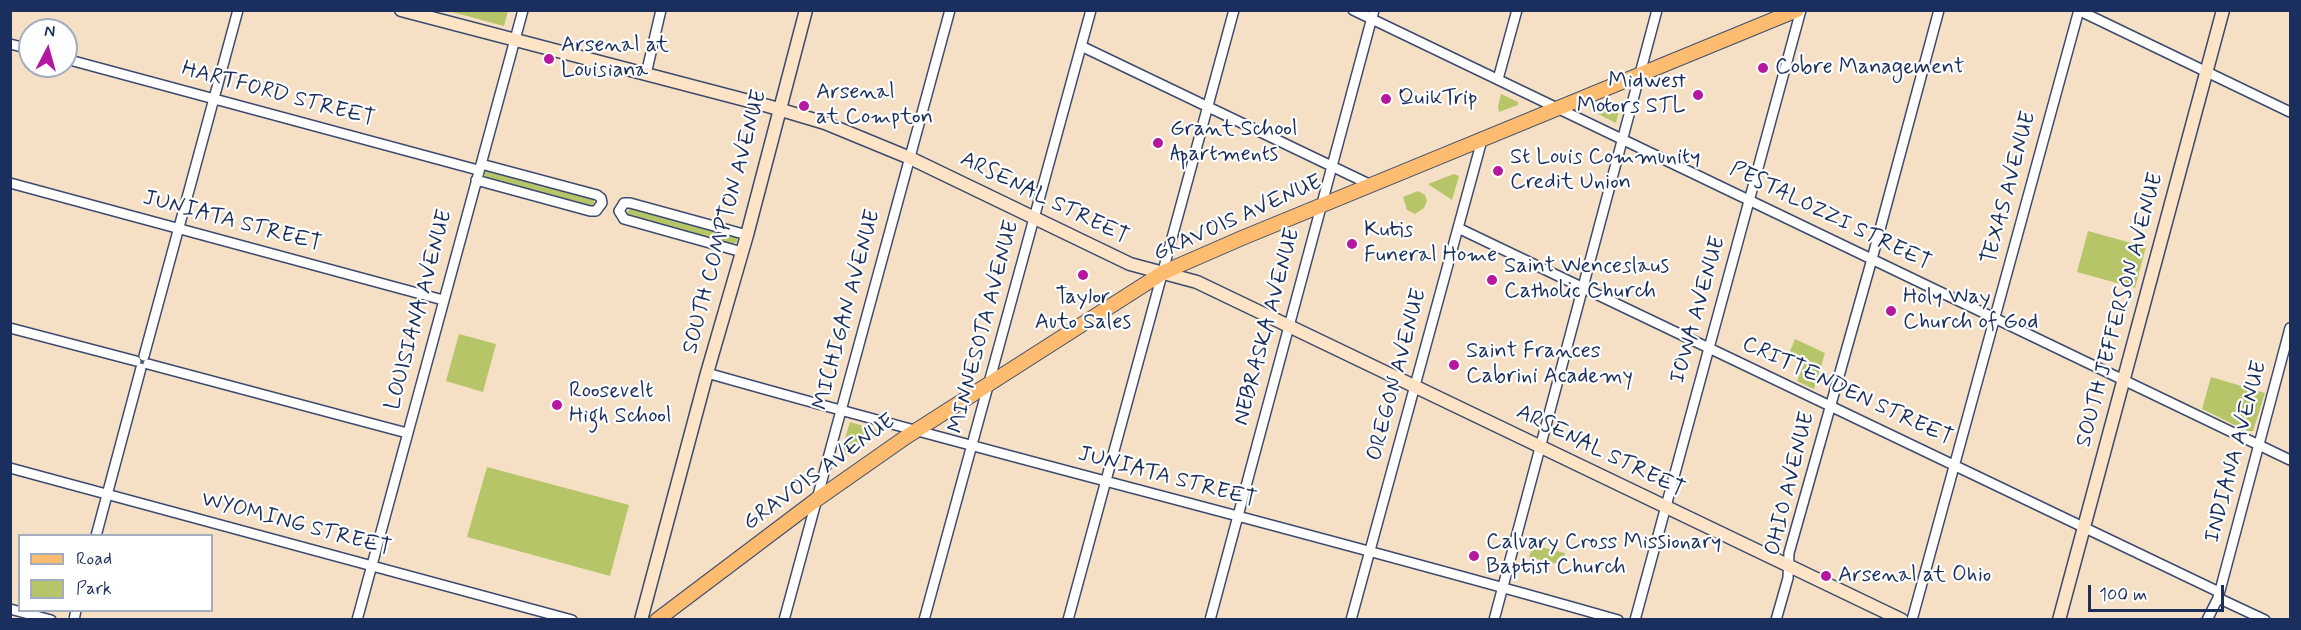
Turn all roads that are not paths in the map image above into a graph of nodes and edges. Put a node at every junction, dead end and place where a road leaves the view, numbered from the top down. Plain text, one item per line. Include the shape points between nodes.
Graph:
1 (238, 10) edge
2 (401, 10) edge
3 (523, 10) edge
4 (661, 10) edge
5 (806, 10) edge
6 (950, 10) edge
7 (1091, 10) edge
8 (1234, 10) edge
9 (1353, 10) edge
10 (1517, 10) edge
11 (1658, 10) edge
12 (1797, 10) edge
13 (1801, 10) edge
14 (1938, 10) edge
15 (2223, 10) edge
16 (2079, 11) edge
17 (1373, 15) edge
18 (514, 40) junction
19 (1081, 46) junction
20 (78, 62) edge
21 (2206, 71) junction
22 (646, 74) junction
23 (1640, 75) junction
24 (1498, 80) junction
25 (214, 98) junction
26 (1207, 108) junction
27 (1558, 108) junction
28 (779, 109) junction
29 (2290, 112) edge
30 (1622, 139) junction
31 (1482, 140) junction
32 (910, 158) junction
33 (1332, 167) junction
34 (478, 171) junction
35 (10, 183) edge
36 (1371, 185) junction
37 (1750, 200) junction
38 (1322, 205) junction
39 (1035, 218) junction
40 (179, 227) junction
41 (1458, 228) junction
42 (747, 235) junction
43 (742, 252) junction
44 (1872, 259) junction
45 (1164, 272) junction
46 (1584, 289) junction
47 (443, 300) junction
48 (1995, 318) junction
49 (1288, 326) junction
50 (10, 328) edge
51 (2290, 328) edge
52 (1709, 349) junction
53 (142, 362) junction
54 (707, 373) junction
55 (2125, 381) junction
56 (990, 384) junction
57 (1415, 387) junction
58 (1830, 406) junction
59 (841, 410) junction
60 (917, 430) junction
61 (407, 433) junction
62 (973, 445) junction
63 (2259, 445) junction
64 (1540, 447) junction
65 (2290, 460) edge
66 (1955, 465) junction
67 (10, 468) edge
68 (1105, 482) junction
69 (107, 494) junction
70 (816, 500) junction
71 (1665, 506) junction
72 (1237, 516) junction
73 (2085, 528) junction
74 (97, 534) edge
75 (1370, 551) junction
76 (1788, 565) junction
77 (371, 566) junction
78 (1503, 587) junction
79 (2219, 595) junction
80 (21, 612) edge
81 (51, 620) edge
82 (357, 620) edge
83 (572, 620) edge
84 (641, 620) edge
85 (657, 620) edge
86 (784, 620) edge
87 (924, 620) edge
88 (1068, 620) edge
89 (1210, 620) edge
90 (1352, 620) edge
91 (1494, 620) edge
92 (1618, 620) edge
93 (1635, 620) edge
94 (1776, 620) edge
95 (1902, 620) edge
96 (1912, 620) edge
97 (2059, 620) edge
98 (2207, 620) edge
99 (2265, 620) edge

1 - 25 street
2 - 18 main road, ARSENAL STREET
3 - 18 street, LOUISIANA AVENUE
4 - 22 street
5 - 28 main road, SOUTH COMPTON AVENUE
6 - 32 street, MICHIGAN AVENUE
7 - 19 street, MINNESOTA AVENUE
8 - 26 street
9 - 17 street, PESTALOZZI STREET
10 - 24 street
11 - 23 street
12 - 23 main road, GRAVOIS AVENUE
13 - 37 street, IOWA AVENUE
14 - 44 street, OHIO AVENUE
15 - 21 main road, SOUTH JEFFERSON AVENUE
16 - 21 street
16 - 48 street, TEXAS AVENUE
17 - 24 street, PESTALOZZI STREET
17 - 33 street, NEBRASKA AVENUE
18 - 22 main road, ARSENAL STREET
18 - 34 street, LOUISIANA AVENUE
19 - 26 street
19 - 39 street, MINNESOTA AVENUE
20 - 25 street, HARTFORD STREET
21 - 29 street
21 - 55 main road, SOUTH JEFFERSON AVENUE
22 - 28 main road, ARSENAL STREET
23 - 27 main road, GRAVOIS AVENUE
23 - 30 street
24 - 27 street, PESTALOZZI STREET
25 - 34 street, HARTFORD STREET
25 - 40 street
26 - 33 street
26 - 45 street
27 - 30 street, PESTALOZZI STREET
27 - 31 main road, GRAVOIS AVENUE
28 - 32 main road, ARSENAL STREET via 825,123
28 - 42 main road, SOUTH COMPTON AVENUE
30 - 37 street, PESTALOZZI STREET
30 - 46 street
31 - 36 main road, GRAVOIS AVENUE
31 - 41 street, OREGON AVENUE
32 - 39 main road, ARSENAL STREET
32 - 59 street, MICHIGAN AVENUE
33 - 36 street
33 - 38 street, NEBRASKA AVENUE
34 - 34 street, HARTFORD STREET via 590,211 596,211 602,203 597,195
34 - 47 street, LOUISIANA AVENUE
35 - 40 street, JUNIATA STREET
36 - 38 main road, GRAVOIS AVENUE
37 - 44 street, PESTALOZZI STREET
37 - 52 street, IOWA AVENUE
38 - 45 main road, GRAVOIS AVENUE
38 - 49 street, NEBRASKA AVENUE
39 - 45 main road, ARSENAL STREET via 1130,264
39 - 56 street, MINNESOTA AVENUE
40 - 47 street, JUNIATA STREET
40 - 53 street
41 - 46 street, CRITTENDEN STREET
41 - 57 street, OREGON AVENUE
42 - 43 main road, SOUTH COMPTON AVENUE
42 - 43 street via 630,203 624,203 619,211 624,219
43 - 54 main road, SOUTH COMPTON AVENUE
44 - 48 street, PESTALOZZI STREET
44 - 58 street, OHIO AVENUE
45 - 49 main road, ARSENAL STREET via 1192,280
45 - 56 main road, GRAVOIS AVENUE
45 - 68 street
46 - 52 street, CRITTENDEN STREET
46 - 64 street
47 - 61 street, LOUISIANA AVENUE
48 - 55 street, PESTALOZZI STREET
48 - 66 street, TEXAS AVENUE
49 - 57 main road, ARSENAL STREET
49 - 72 street, NEBRASKA AVENUE
50 - 53 street
51 - 63 street, INDIANA AVENUE
52 - 58 street, CRITTENDEN STREET
52 - 71 street, IOWA AVENUE
53 - 61 street
53 - 69 street
54 - 59 street, JUNIATA STREET
54 - 84 main road, SOUTH COMPTON AVENUE
55 - 63 street, PESTALOZZI STREET
55 - 73 main road, SOUTH JEFFERSON AVENUE
56 - 60 main road, GRAVOIS AVENUE
56 - 62 street, MINNESOTA AVENUE
57 - 64 main road, ARSENAL STREET
57 - 75 street, OREGON AVENUE
58 - 66 street, CRITTENDEN STREET
58 - 76 street, OHIO AVENUE
59 - 60 street, JUNIATA STREET
59 - 70 street, MICHIGAN AVENUE
60 - 62 street, JUNIATA STREET
60 - 70 main road, GRAVOIS AVENUE
61 - 77 street, LOUISIANA AVENUE
62 - 68 street, JUNIATA STREET
62 - 87 street, MINNESOTA AVENUE
63 - 65 street, PESTALOZZI STREET
63 - 79 street, INDIANA AVENUE
64 - 71 main road, ARSENAL STREET
64 - 78 street
66 - 73 street, CRITTENDEN STREET
66 - 96 street, TEXAS AVENUE
67 - 69 street, WYOMING STREET
68 - 72 street, JUNIATA STREET
68 - 88 street
69 - 74 street
69 - 77 street, WYOMING STREET
70 - 85 main road, GRAVOIS AVENUE
70 - 86 street, MICHIGAN AVENUE
71 - 76 main road, ARSENAL STREET
71 - 93 street, IOWA AVENUE
72 - 75 street, JUNIATA STREET
72 - 89 street, NEBRASKA AVENUE
73 - 79 street, CRITTENDEN STREET
73 - 97 main road, SOUTH JEFFERSON AVENUE
75 - 78 street, JUNIATA STREET
75 - 90 street, OREGON AVENUE
76 - 94 street, OHIO AVENUE
76 - 95 main road, ARSENAL STREET
77 - 82 street, LOUISIANA AVENUE
77 - 83 street, WYOMING STREET
78 - 91 street
78 - 92 street, JUNIATA STREET
79 - 98 street, INDIANA AVENUE
79 - 99 street, CRITTENDEN STREET
80 - 81 street

